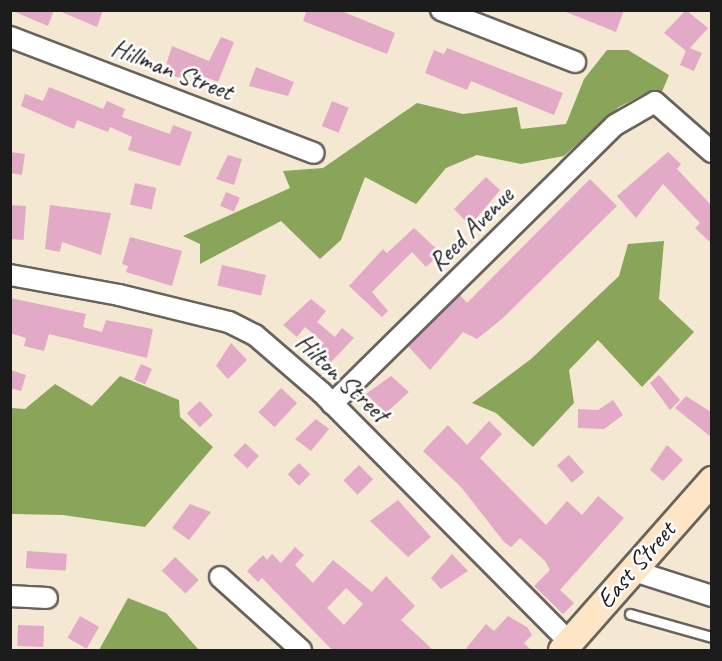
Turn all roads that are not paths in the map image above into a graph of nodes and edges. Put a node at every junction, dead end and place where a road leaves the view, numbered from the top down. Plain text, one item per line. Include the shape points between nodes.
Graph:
1 (441, 10) edge
2 (10, 37) edge
3 (575, 62) dead end
4 (711, 152) edge
5 (314, 153) dead end
6 (10, 275) edge
7 (332, 404) junction
8 (711, 480) edge
9 (631, 570) junction
10 (220, 577) dead end
11 (10, 596) edge
12 (711, 596) edge
13 (47, 598) dead end
14 (630, 614) dead end
15 (711, 634) edge
16 (565, 646) edge
17 (301, 651) edge

1 - 3 street
2 - 5 street, Hillman Street
4 - 7 street, Reed Avenue via 655,102 615,125
6 - 7 street, Hilton Street via 229,322 255,335
7 - 16 street, Hilton Street
8 - 9 main road, East Street
9 - 12 street
9 - 16 main road, East Street
10 - 17 street
11 - 13 street
14 - 15 lane

